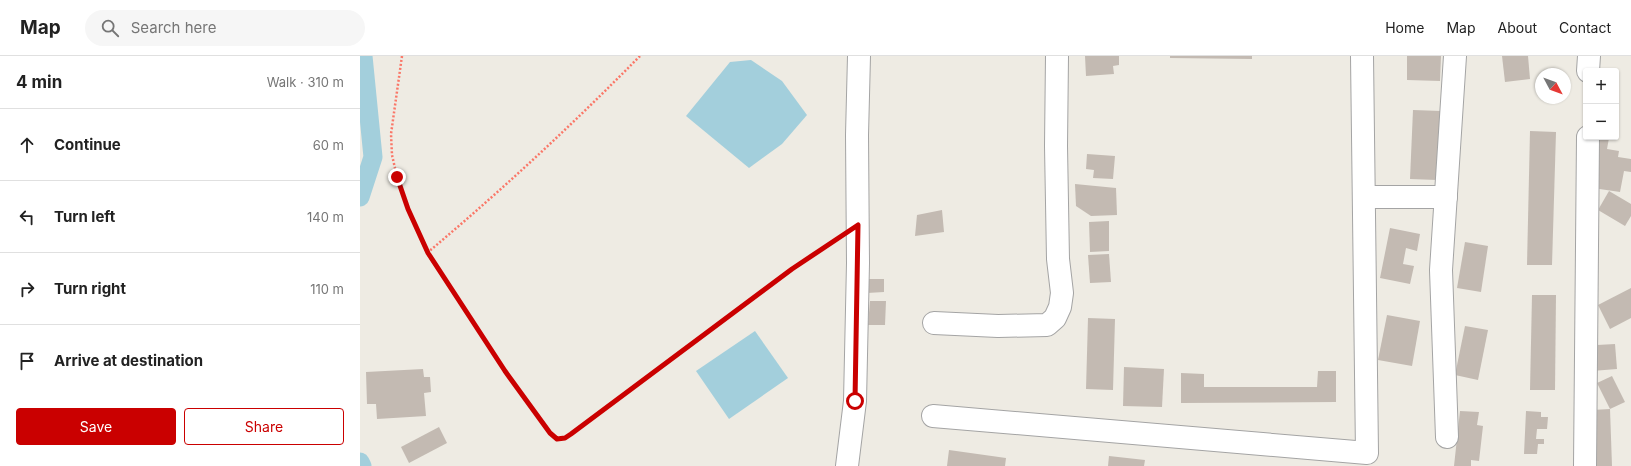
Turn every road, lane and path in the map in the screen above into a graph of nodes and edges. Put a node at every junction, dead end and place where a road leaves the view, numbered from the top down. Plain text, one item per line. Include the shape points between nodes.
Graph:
1 (402, 56) edge
2 (640, 56) edge
3 (858, 56) edge
4 (1057, 56) edge
5 (1362, 56) edge
6 (1455, 56) edge
7 (1588, 56) edge
8 (1588, 68) edge
9 (1588, 140) edge
10 (1364, 197) junction
11 (1446, 197) junction
12 (858, 225) junction
13 (428, 253) junction
14 (934, 323) dead end
15 (933, 416) dead end
16 (1447, 436) dead end
17 (847, 466) edge
18 (1585, 466) edge

1 - 13 path via 391,134 392,155 408,209
2 - 13 path via 480,209
3 - 12 street
4 - 14 street via 1058,259 1062,293 1060,308 1048,325
5 - 10 street
6 - 11 street
7 - 8 street
9 - 18 street
10 - 11 street
10 - 15 street via 1367,453
11 - 16 street via 1441,270
12 - 13 path via 792,269 571,434 557,439 505,371
12 - 17 street via 855,401

